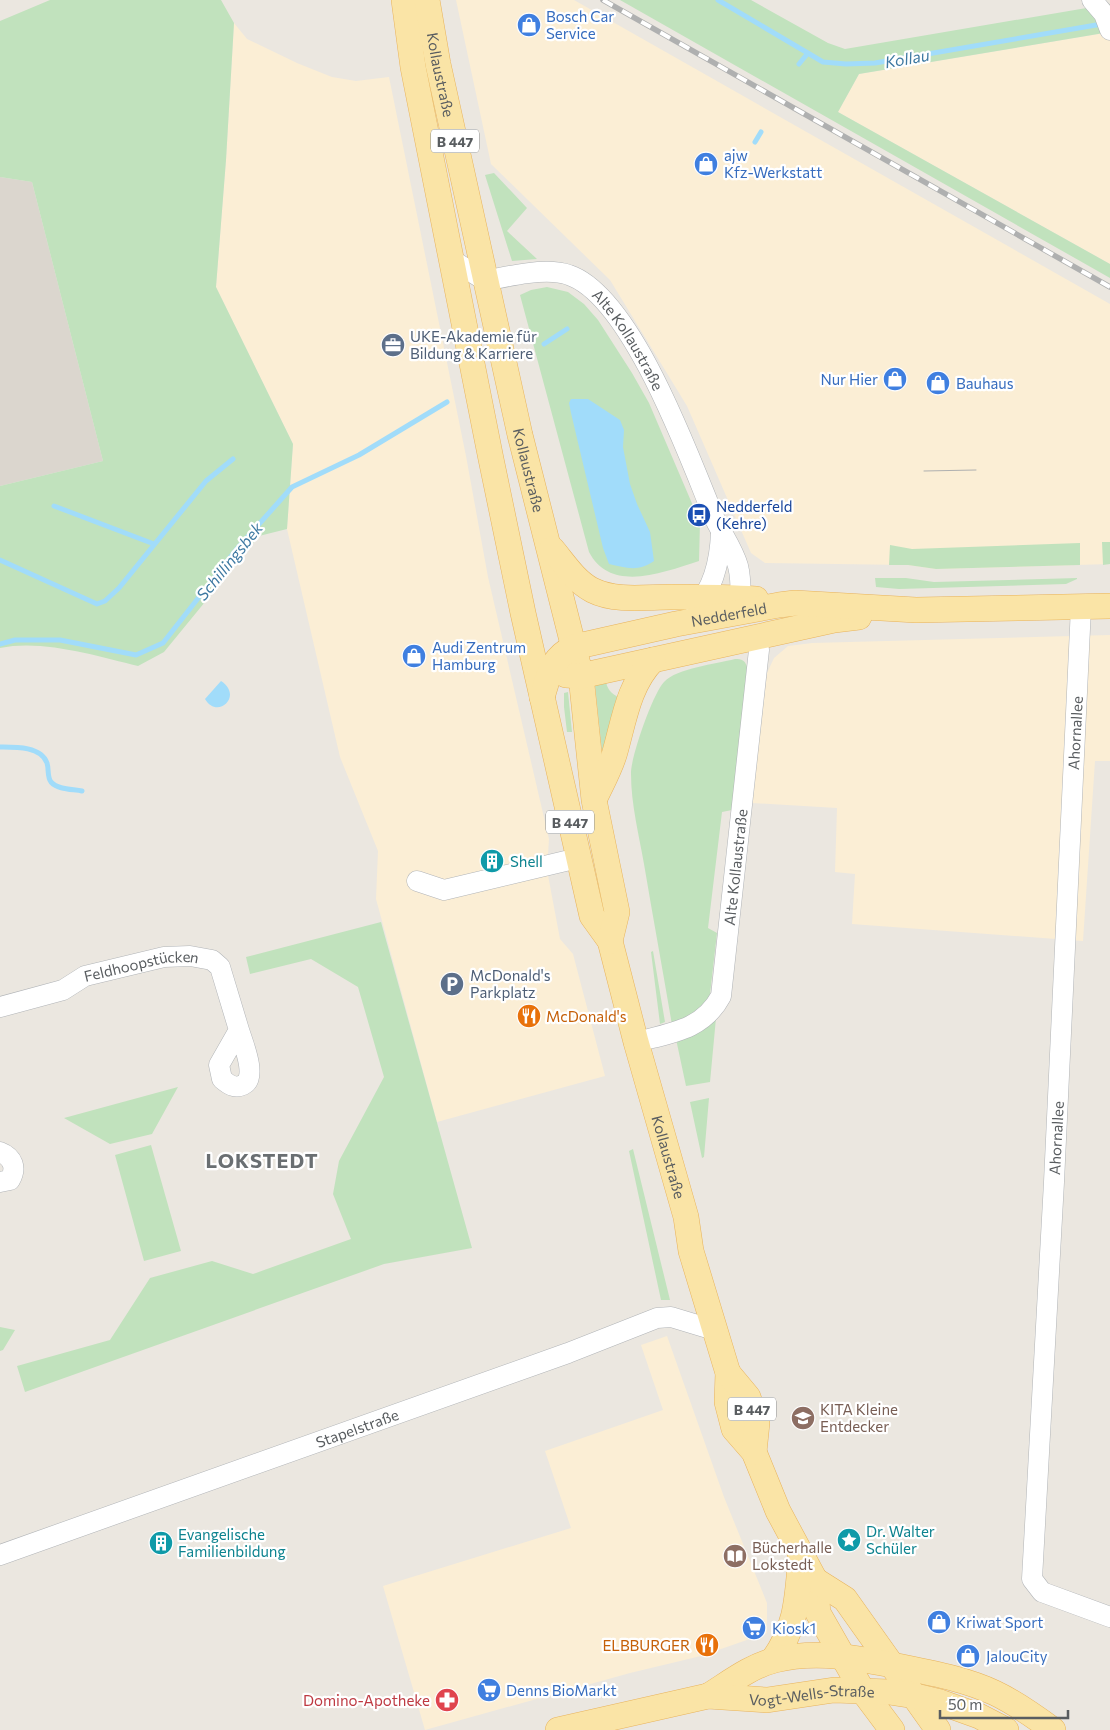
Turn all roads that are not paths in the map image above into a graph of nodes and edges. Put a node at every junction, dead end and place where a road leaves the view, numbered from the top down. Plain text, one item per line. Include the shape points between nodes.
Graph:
1 (404, 0) edge
2 (427, 0) edge
3 (452, 260) junction
4 (486, 281) junction
5 (721, 533) junction
6 (548, 543) junction
7 (704, 597) junction
8 (741, 605) junction
9 (1110, 606) edge
10 (1081, 607) junction
11 (916, 610) junction
12 (676, 624) junction
13 (756, 637) junction
14 (730, 643) junction
15 (530, 644) junction
16 (574, 648) junction
17 (653, 660) junction
18 (552, 667) junction
19 (581, 676) junction
20 (542, 698) junction
21 (594, 800) junction
22 (578, 858) junction
23 (416, 881) dead end
24 (610, 941) junction
25 (0, 1007) edge
26 (239, 1030) dead end
27 (636, 1042) junction
28 (0, 1152) edge
29 (0, 1182) edge
30 (714, 1330) junction
31 (0, 1555) edge
32 (801, 1555) junction
33 (815, 1580) junction
34 (1110, 1617) edge
35 (843, 1656) junction
36 (773, 1660) junction
37 (872, 1668) junction
38 (708, 1696) junction
39 (915, 1696) junction
40 (1036, 1722) edge
41 (568, 1729) edge
42 (892, 1730) edge
43 (938, 1730) edge
44 (1006, 1730) edge
45 (1053, 1730) edge

1 - 3 main road, Kollaustraße / B 447 via 413,67
2 - 4 main road, Kollaustraße / B 447
3 - 4 street
3 - 15 main road, Kollaustraße / B 447
4 - 5 street, Alte Kollaustraße via 520,274 568,274 586,284 606,302 642,355 671,413
4 - 6 main road, Kollaustraße / B 447
5 - 7 street, Alte Kollaustraße via 718,562
5 - 8 street, Alte Kollaustraße via 738,567
6 - 7 main road via 580,582 602,594 630,598
6 - 16 main road, Kollaustraße / B 447
7 - 8 main road
7 - 12 street, Alte Kollaustraße
8 - 11 main road, Nedderfeld via 795,603
8 - 12 main road, Nedderfeld
8 - 14 main road, Alte Kollaustraße via 739,625
9 - 10 main road, Nedderfeld
10 - 11 main road, Nedderfeld
10 - 34 street, Ahornallee via 1032,1579 1042,1592
11 - 13 main road, Nedderfeld via 834,620
12 - 16 main road, Nedderfeld
13 - 14 main road, Nedderfeld
13 - 27 street, Alte Kollaustraße via 759,650 721,996 705,1017 683,1029
14 - 17 main road, Nedderfeld
15 - 18 main road, Nedderfeld
15 - 20 main road, Kollaustraße / B 447
16 - 18 main road, Nedderfeld via 557,658
16 - 19 main road, Kollaustraße / B 447
17 - 19 main road, Nedderfeld
17 - 21 main road via 644,668 635,685 615,753
18 - 19 main road, Nedderfeld via 568,676
18 - 20 main road, Nedderfeld
19 - 21 main road, Kollaustraße / B 447
20 - 22 main road, Kollaustraße / B 447
21 - 24 main road, Kollaustraße / B 447 via 617,912
22 - 23 street via 444,890
22 - 24 main road, Kollaustraße / B 447 via 592,916
24 - 27 main road, Kollaustraße / B 447
25 - 26 street, Feldhoopstücken via 63,990 85,976 164,957 190,956 212,960 220,966
27 - 30 main road, Kollaustraße / B 447 via 686,1217 691,1251
28 - 29 street via 6,1154 14,1168 10,1180
30 - 31 street, Stapelstraße via 671,1317 657,1318 568,1353
30 - 32 main road, Kollaustraße / B 447 via 728,1373 727,1402 734,1429 754,1452 778,1511
32 - 33 main road, Kollaustraße
32 - 36 main road via 794,1616 784,1644
33 - 35 main road, Kollaustraße via 818,1613
33 - 37 main road, Kollaustraße via 845,1599
35 - 36 main road, Vogt-Wells-Straße via 809,1654
35 - 37 main road, Kollaustraße
36 - 38 main road, Vogt-Wells-Straße
37 - 38 main road, Vogt-Wells-Straße via 834,1690 767,1700
37 - 39 main road
37 - 39 main road, Vogt-Wells-Straße via 889,1692
37 - 40 main road via 977,1686 995,1693
37 - 42 main road
38 - 41 main road, Vogt-Wells-Straße
39 - 43 main road
39 - 44 main road, Vogt-Wells-Straße via 979,1716
40 - 45 main road

